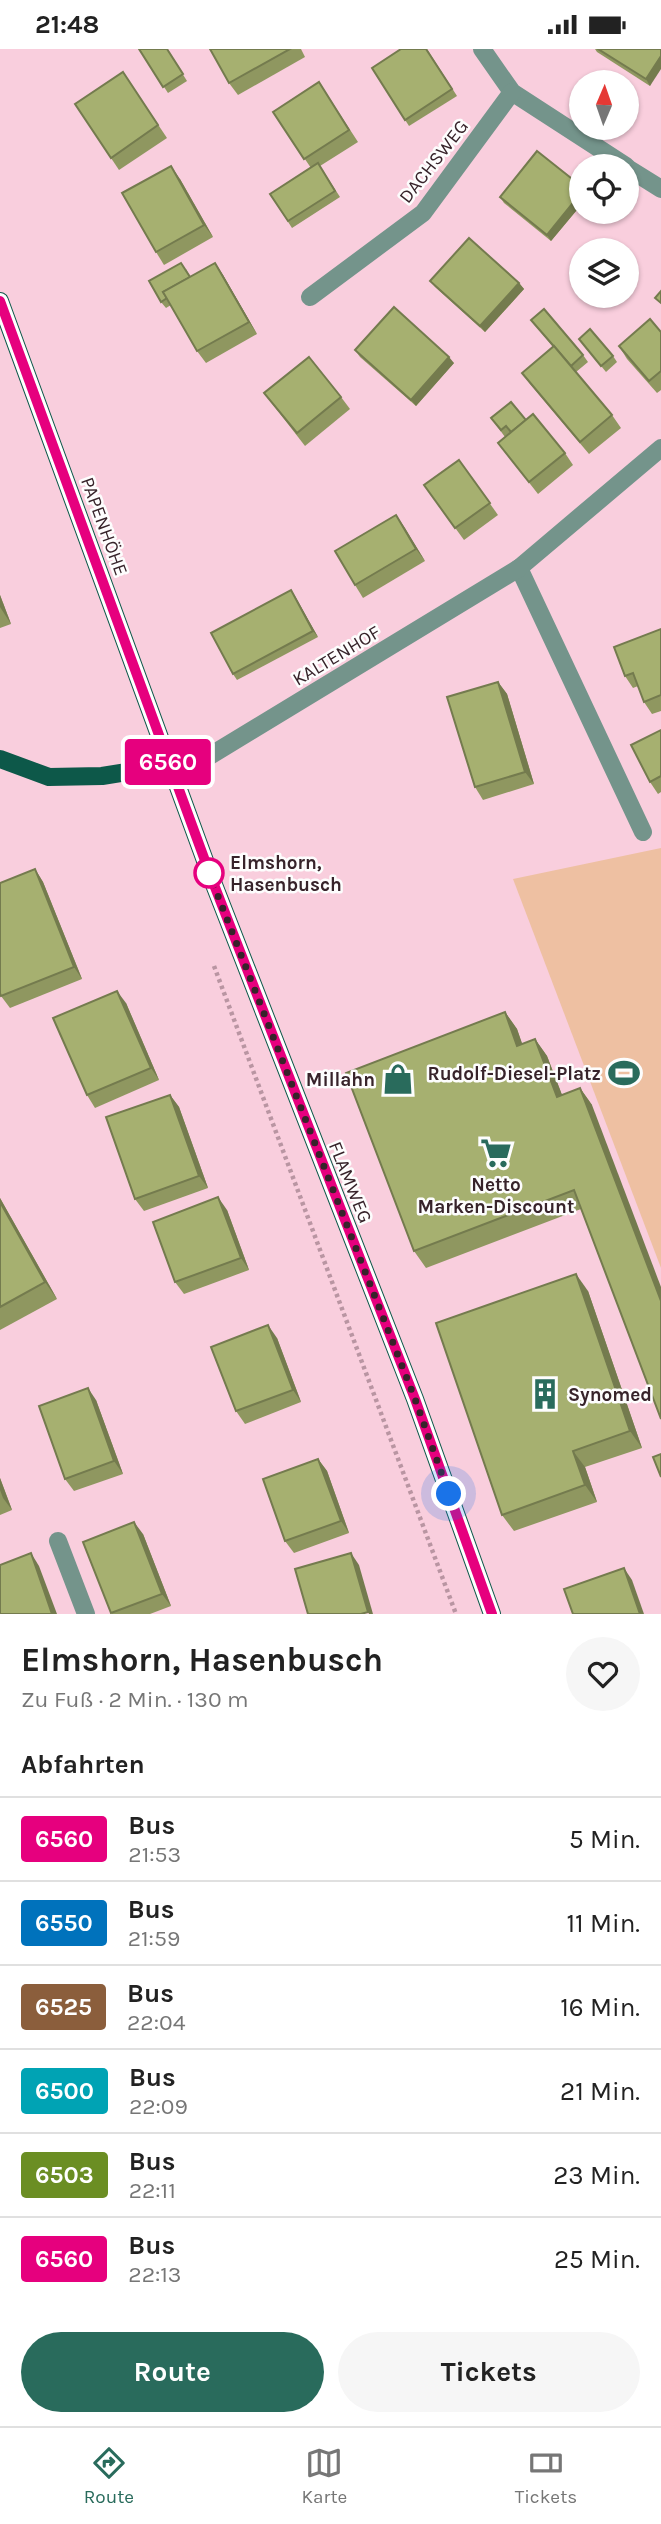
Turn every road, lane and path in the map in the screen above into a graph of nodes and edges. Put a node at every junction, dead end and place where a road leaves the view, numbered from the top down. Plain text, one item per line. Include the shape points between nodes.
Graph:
1 (482, 49) edge
2 (512, 92) junction
3 (608, 154) edge
4 (639, 175) edge
5 (661, 189) edge
6 (310, 297) dead end
7 (0, 301) edge
8 (661, 448) edge
9 (519, 568) junction
10 (0, 759) edge
11 (170, 765) junction
12 (643, 832) dead end
13 (212, 959) dead end
14 (58, 1541) dead end
15 (86, 1614) edge
16 (456, 1614) edge
17 (492, 1614) edge

1 - 2 street
2 - 3 street
2 - 6 street, DACHSWEG via 423,213
4 - 5 street
7 - 11 main road, PAPENHÖHE
8 - 9 street, KALTENHOF
9 - 11 street, KALTENHOF via 202,760
9 - 12 street
10 - 11 main road via 49,777 102,776
11 - 17 main road, FLAMWEG via 415,1399
13 - 16 path
14 - 15 street

